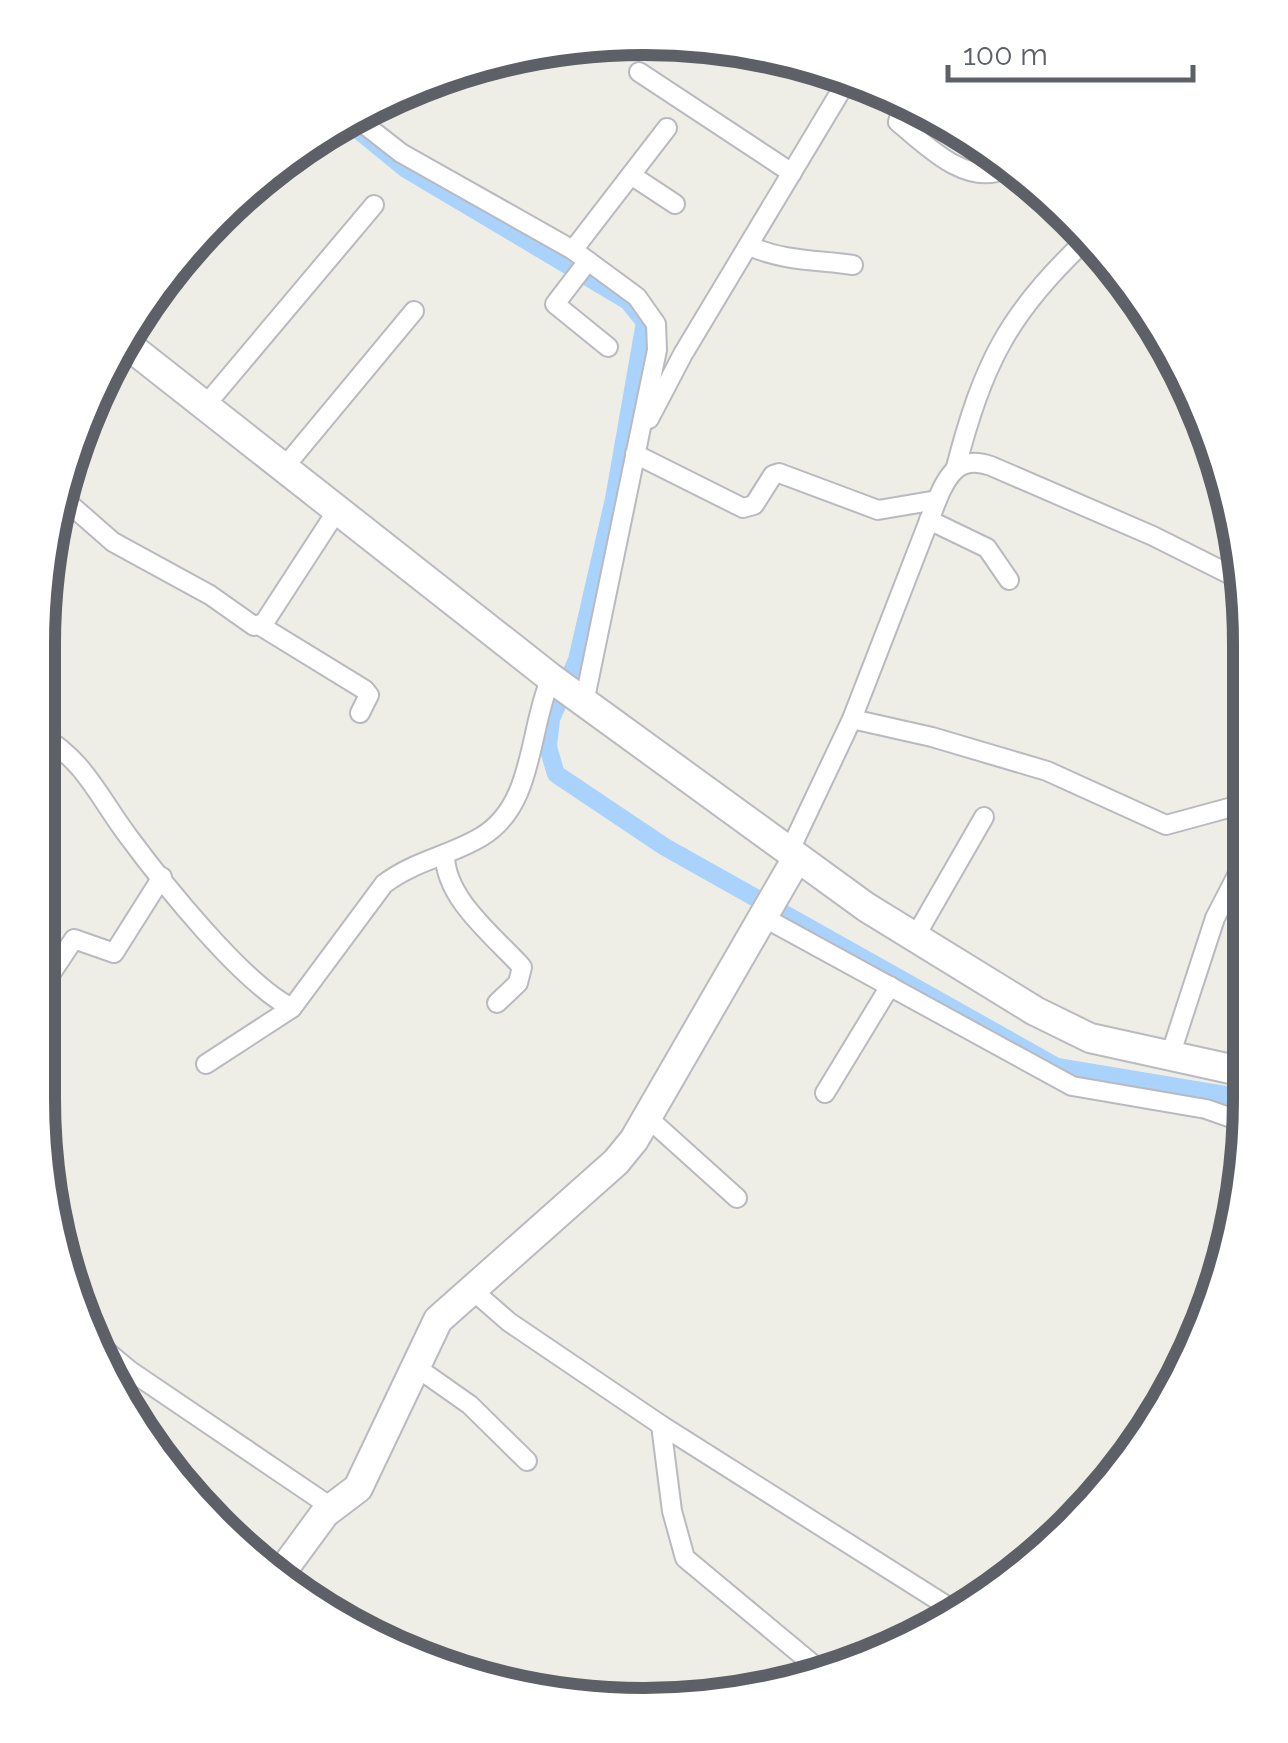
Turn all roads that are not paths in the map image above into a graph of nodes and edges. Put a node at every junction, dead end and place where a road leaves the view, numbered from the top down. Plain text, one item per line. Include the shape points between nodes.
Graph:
1 (639, 72) dead end
2 (842, 89) edge
3 (900, 114) edge
4 (366, 125) edge
5 (667, 128) dead end
6 (995, 172) edge
7 (792, 173) junction
8 (631, 175) junction
9 (675, 204) dead end
10 (374, 205) dead end
11 (750, 246) junction
12 (1079, 247) edge
13 (580, 263) junction
14 (853, 266) dead end
15 (414, 312) dead end
16 (608, 347) dead end
17 (134, 350) edge
18 (657, 350) junction
19 (683, 354) junction
20 (204, 407) junction
21 (636, 448) junction
22 (956, 467) junction
23 (282, 470) junction
24 (937, 500) junction
25 (72, 506) edge
26 (336, 512) junction
27 (930, 520) junction
28 (1229, 574) edge
29 (1009, 580) dead end
30 (265, 619) junction
31 (567, 690) junction
32 (360, 712) dead end
33 (852, 720) junction
34 (55, 745) edge
35 (1233, 803) edge
36 (984, 817) dead end
37 (445, 854) junction
38 (793, 855) junction
39 (162, 877) junction
40 (1233, 885) edge
41 (769, 907) junction
42 (915, 938) junction
43 (55, 967) edge
44 (890, 986) junction
45 (496, 1003) dead end
46 (292, 1008) junction
47 (1170, 1056) junction
48 (206, 1064) dead end
49 (1233, 1070) edge
50 (824, 1093) dead end
51 (647, 1117) junction
52 (1233, 1118) edge
53 (737, 1198) dead end
54 (470, 1288) junction
55 (115, 1359) edge
56 (416, 1367) junction
57 (661, 1425) junction
58 (527, 1460) dead end
59 (331, 1507) junction
60 (286, 1567) edge
61 (945, 1605) edge
62 (812, 1663) edge

1 - 7 street
2 - 7 street
3 - 6 street via 898,122 958,168
4 - 13 street
5 - 8 street
7 - 11 street
8 - 9 street
8 - 13 street
10 - 20 street
11 - 14 street via 775,258
11 - 19 street
12 - 22 street via 1030,294 983,373
13 - 16 street via 556,299 556,310
13 - 18 street via 650,310
15 - 23 street
17 - 20 main road
18 - 19 street
18 - 21 street
19 - 21 street
20 - 23 main road
21 - 24 street via 743,508 754,505 779,473 878,510
21 - 31 street
22 - 24 street
22 - 28 street via 990,466
23 - 26 main road
24 - 27 street
25 - 30 street via 113,542 244,621
26 - 30 street
26 - 31 main road
27 - 29 street via 988,548
27 - 33 street
30 - 32 street via 369,694
31 - 37 street via 538,708 514,804 489,831
31 - 38 main road
33 - 35 street via 1046,771 1166,826
33 - 38 street
34 - 39 street via 81,764
36 - 42 street
37 - 45 street via 462,901 522,967 518,983
37 - 46 street via 384,884
38 - 41 main road
38 - 42 main road
39 - 43 street via 114,953 74,939
39 - 46 street via 268,993
40 - 47 street via 1208,937
41 - 44 street
41 - 51 main road
42 - 47 main road via 1090,1038
44 - 50 street
44 - 52 street via 1084,1090
46 - 48 street
47 - 49 main road
51 - 53 street
51 - 54 main road via 616,1162
54 - 56 main road via 438,1320
54 - 57 street
55 - 59 street
56 - 58 street via 470,1405
56 - 59 main road via 358,1488
57 - 61 street
57 - 62 street via 685,1558
59 - 60 main road

